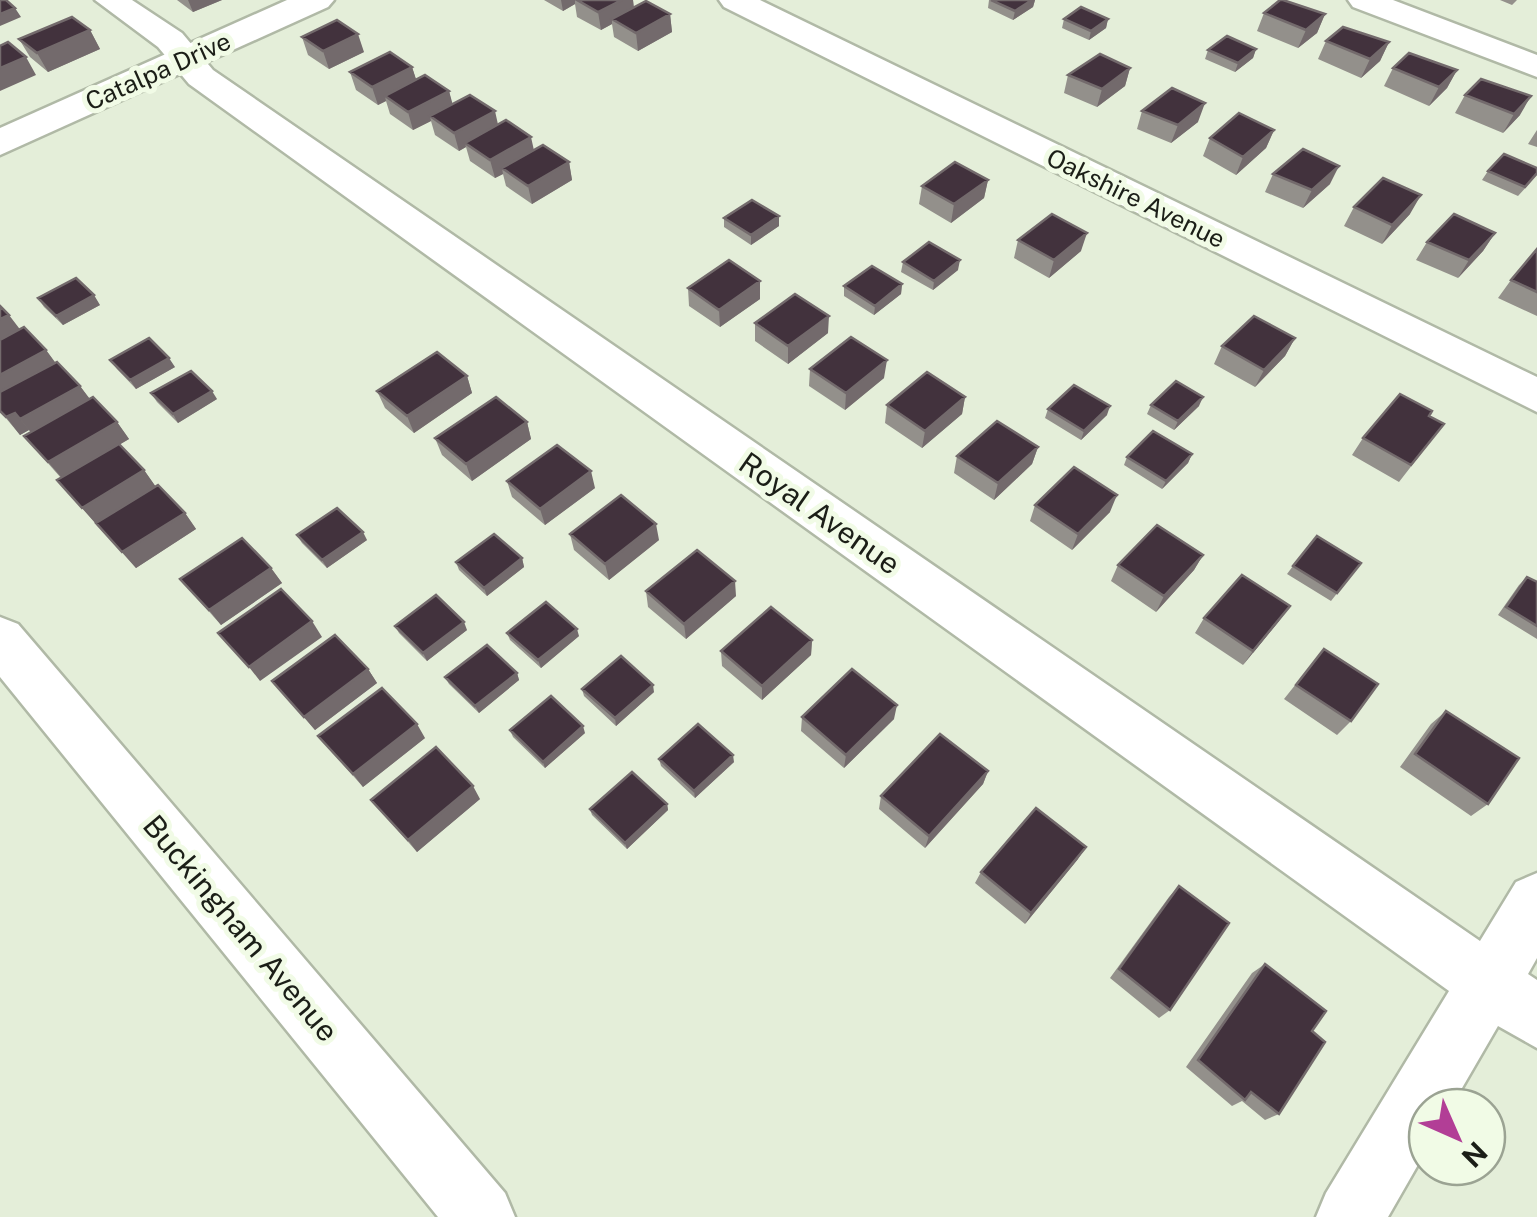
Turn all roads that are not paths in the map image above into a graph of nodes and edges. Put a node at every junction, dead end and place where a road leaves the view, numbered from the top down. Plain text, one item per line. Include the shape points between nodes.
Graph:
1 (111, 0) edge
2 (316, 0) edge
3 (735, 0) edge
4 (1364, 0) edge
5 (186, 59) junction
6 (1537, 67) edge
7 (0, 143) edge
8 (1537, 396) edge
9 (0, 639) edge
10 (1537, 902) edge
11 (1513, 1000) edge
12 (482, 1217) edge
13 (1350, 1217) edge

1 - 5 street, Royal Avenue via 170,40
2 - 5 street, Catalpa Drive
3 - 8 street, Oakshire Avenue
4 - 6 street
5 - 7 street, Catalpa Drive
5 - 11 street, Royal Avenue via 201,77 364,193
9 - 12 street, Buckingham Avenue
10 - 11 street
11 - 13 street

